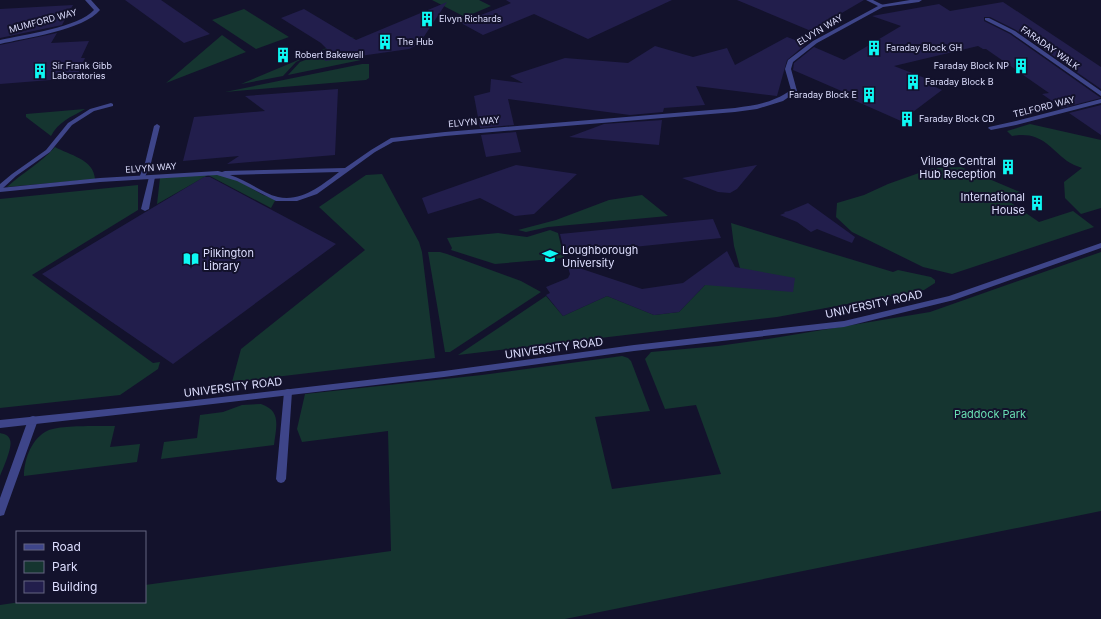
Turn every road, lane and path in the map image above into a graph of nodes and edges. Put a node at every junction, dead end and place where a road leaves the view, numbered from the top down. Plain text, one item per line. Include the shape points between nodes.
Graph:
1 (88, 0) edge
2 (869, 0) edge
3 (919, 0) edge
4 (882, 6) junction
5 (987, 19) dead end
6 (0, 42) edge
7 (1101, 94) edge
8 (1101, 101) edge
9 (111, 105) dead end
10 (157, 126) dead end
11 (991, 128) dead end
12 (347, 170) junction
13 (218, 173) junction
14 (152, 177) junction
15 (142, 178) junction
16 (0, 189) edge
17 (145, 209) dead end
18 (1101, 244) edge
19 (288, 392) junction
20 (33, 420) junction
21 (0, 424) edge
22 (281, 479) dead end
23 (0, 512) edge

1 - 6 street, MUMFORD WAY via 98,10 91,18
2 - 4 street
3 - 4 street, ELVYN WAY
4 - 12 street, ELVYN WAY via 815,42 790,61 788,69 794,92 781,100 728,111 399,138 385,143
5 - 7 street, FARADAY WALK via 1013,32
8 - 11 street, TELFORD WAY
9 - 16 street via 92,110 75,120 48,151 14,175
10 - 15 street
12 - 13 street
12 - 13 street, ELVYN WAY via 315,193 298,199 278,199
13 - 14 street, ELVYN WAY
14 - 15 street, ELVYN WAY
14 - 17 street
15 - 16 street, ELVYN WAY
18 - 19 street, UNIVERSITY ROAD via 951,298 844,324
19 - 20 street, UNIVERSITY ROAD
19 - 22 street
20 - 21 street, UNIVERSITY ROAD
20 - 23 street

